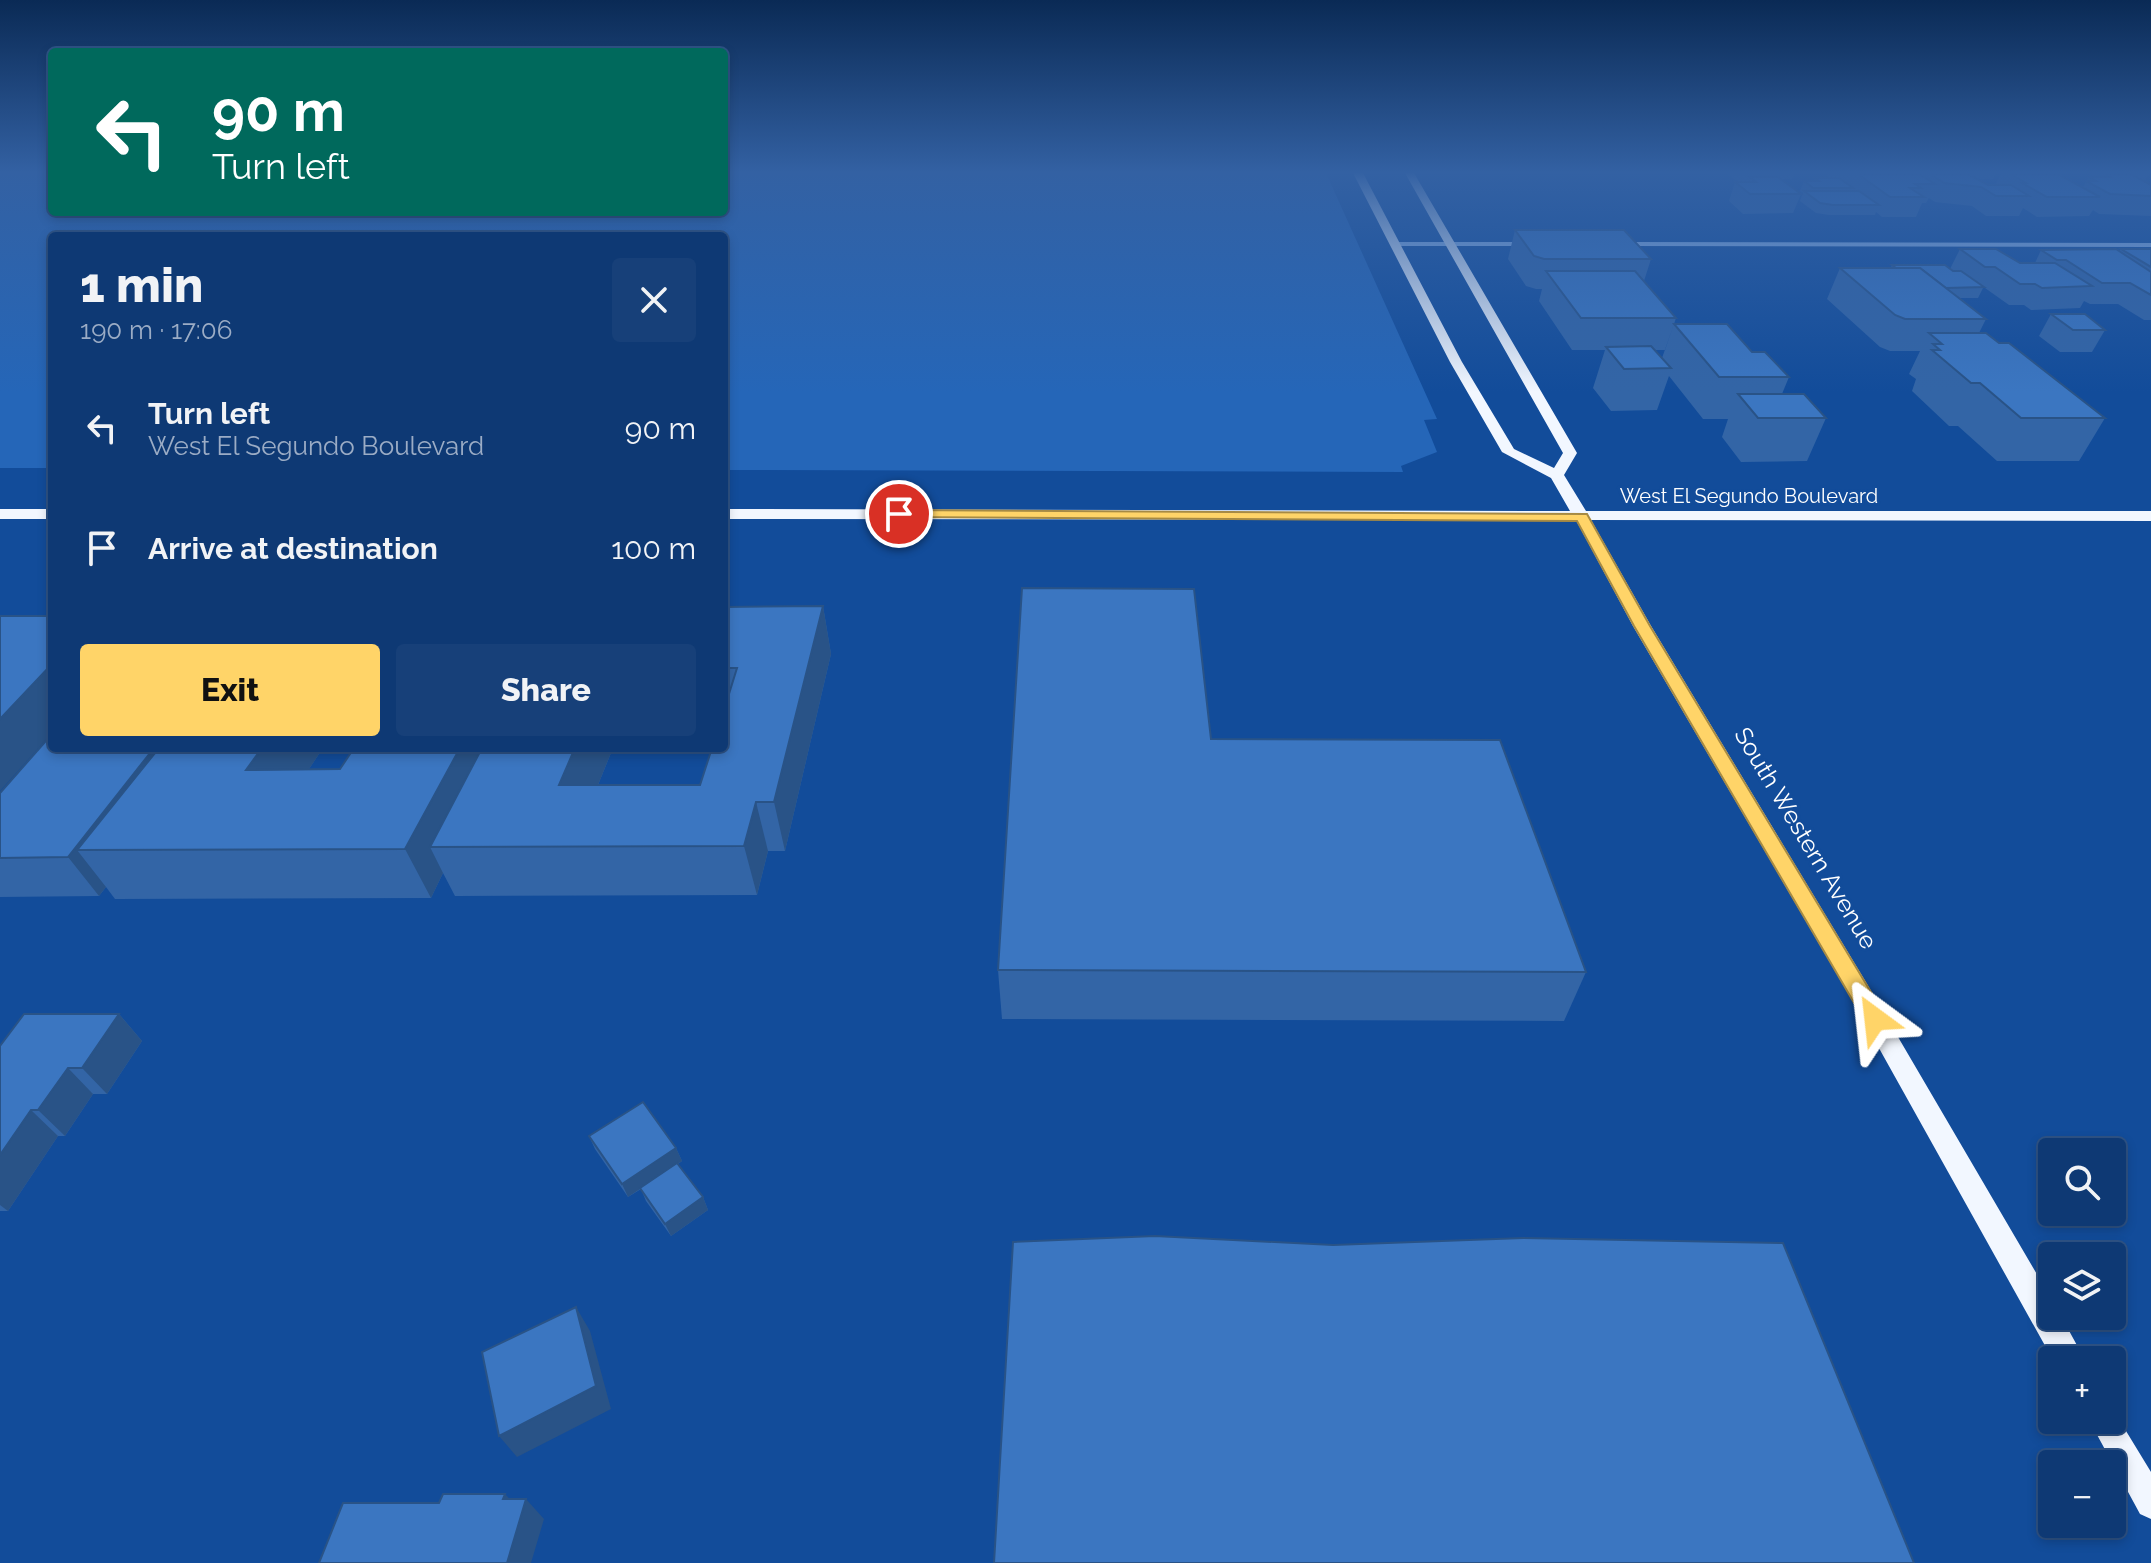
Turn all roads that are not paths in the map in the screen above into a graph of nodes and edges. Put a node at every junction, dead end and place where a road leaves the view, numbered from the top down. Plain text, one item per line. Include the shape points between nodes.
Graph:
1 (1395, 246) edge
2 (1450, 246) edge
3 (1557, 475) junction
4 (0, 514) edge
5 (48, 514) edge
6 (728, 514) edge
7 (2151, 516) edge
8 (1582, 517) junction
9 (2062, 1346) edge
10 (2112, 1434) edge
11 (2151, 1503) edge

1 - 3 main road via 1509,452
2 - 3 main road via 1570,453
3 - 8 main road, South Western Avenue
4 - 5 main road
6 - 8 main road, West El Segundo Boulevard
7 - 8 main road, West El Segundo Boulevard
8 - 9 main road, South Western Avenue
10 - 11 main road

